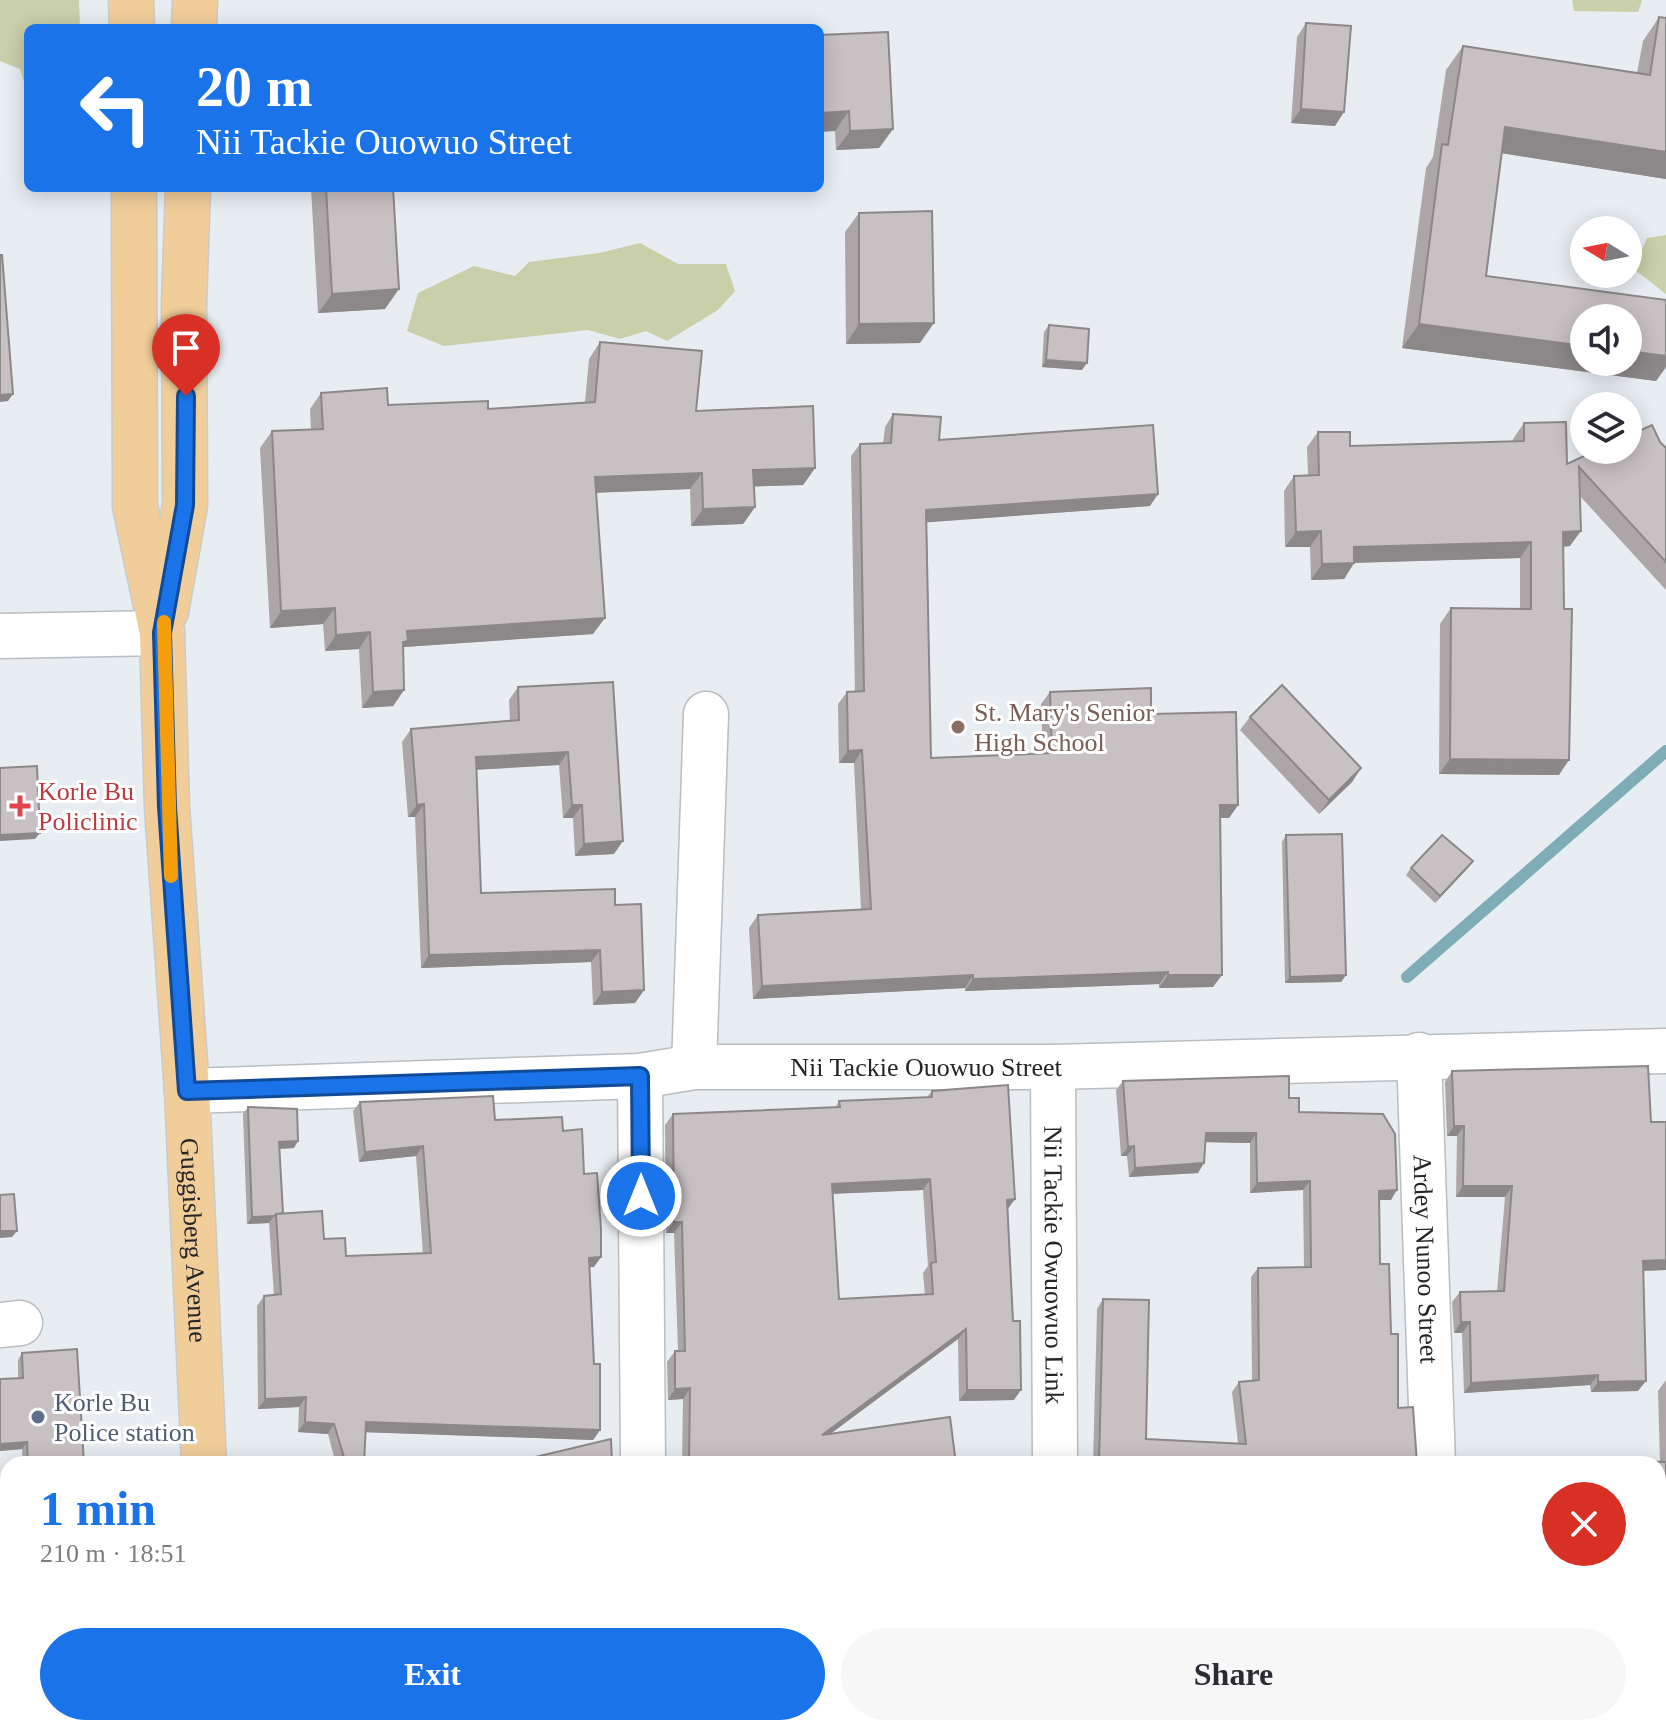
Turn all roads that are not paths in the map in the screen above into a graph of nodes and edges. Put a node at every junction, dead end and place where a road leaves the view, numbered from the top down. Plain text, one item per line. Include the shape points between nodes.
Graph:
1 (131, 0) edge
2 (195, 0) edge
3 (132, 24) edge
4 (194, 24) edge
5 (134, 192) edge
6 (188, 192) edge
7 (162, 633) junction
8 (0, 636) edge
9 (706, 714) dead end
10 (1666, 1051) edge
11 (1419, 1055) junction
12 (694, 1067) junction
13 (1053, 1067) junction
14 (640, 1076) junction
15 (187, 1091) junction
16 (204, 1456) edge
17 (643, 1456) edge
18 (1055, 1456) edge
19 (1433, 1456) edge

1 - 3 main road
2 - 4 main road
5 - 7 main road, Guggisberg Avenue via 135,506
6 - 7 main road, Guggisberg Avenue via 185,505
7 - 8 street
7 - 15 main road, Guggisberg Avenue via 167,807
9 - 12 street
10 - 11 street, Nii Tackie Ouowuo Street
11 - 13 street, Nii Tackie Ouowuo Street
11 - 19 street, Ardey Nunoo Street
12 - 13 street, Nii Tackie Ouowuo Street
12 - 14 street, Nii Tackie Ouowuo Street
13 - 18 street, Nii Tackie Owuowuo Link
14 - 15 street, Nii Tackie Ouowuo Street
14 - 17 street
15 - 16 main road, Guggisberg Avenue

